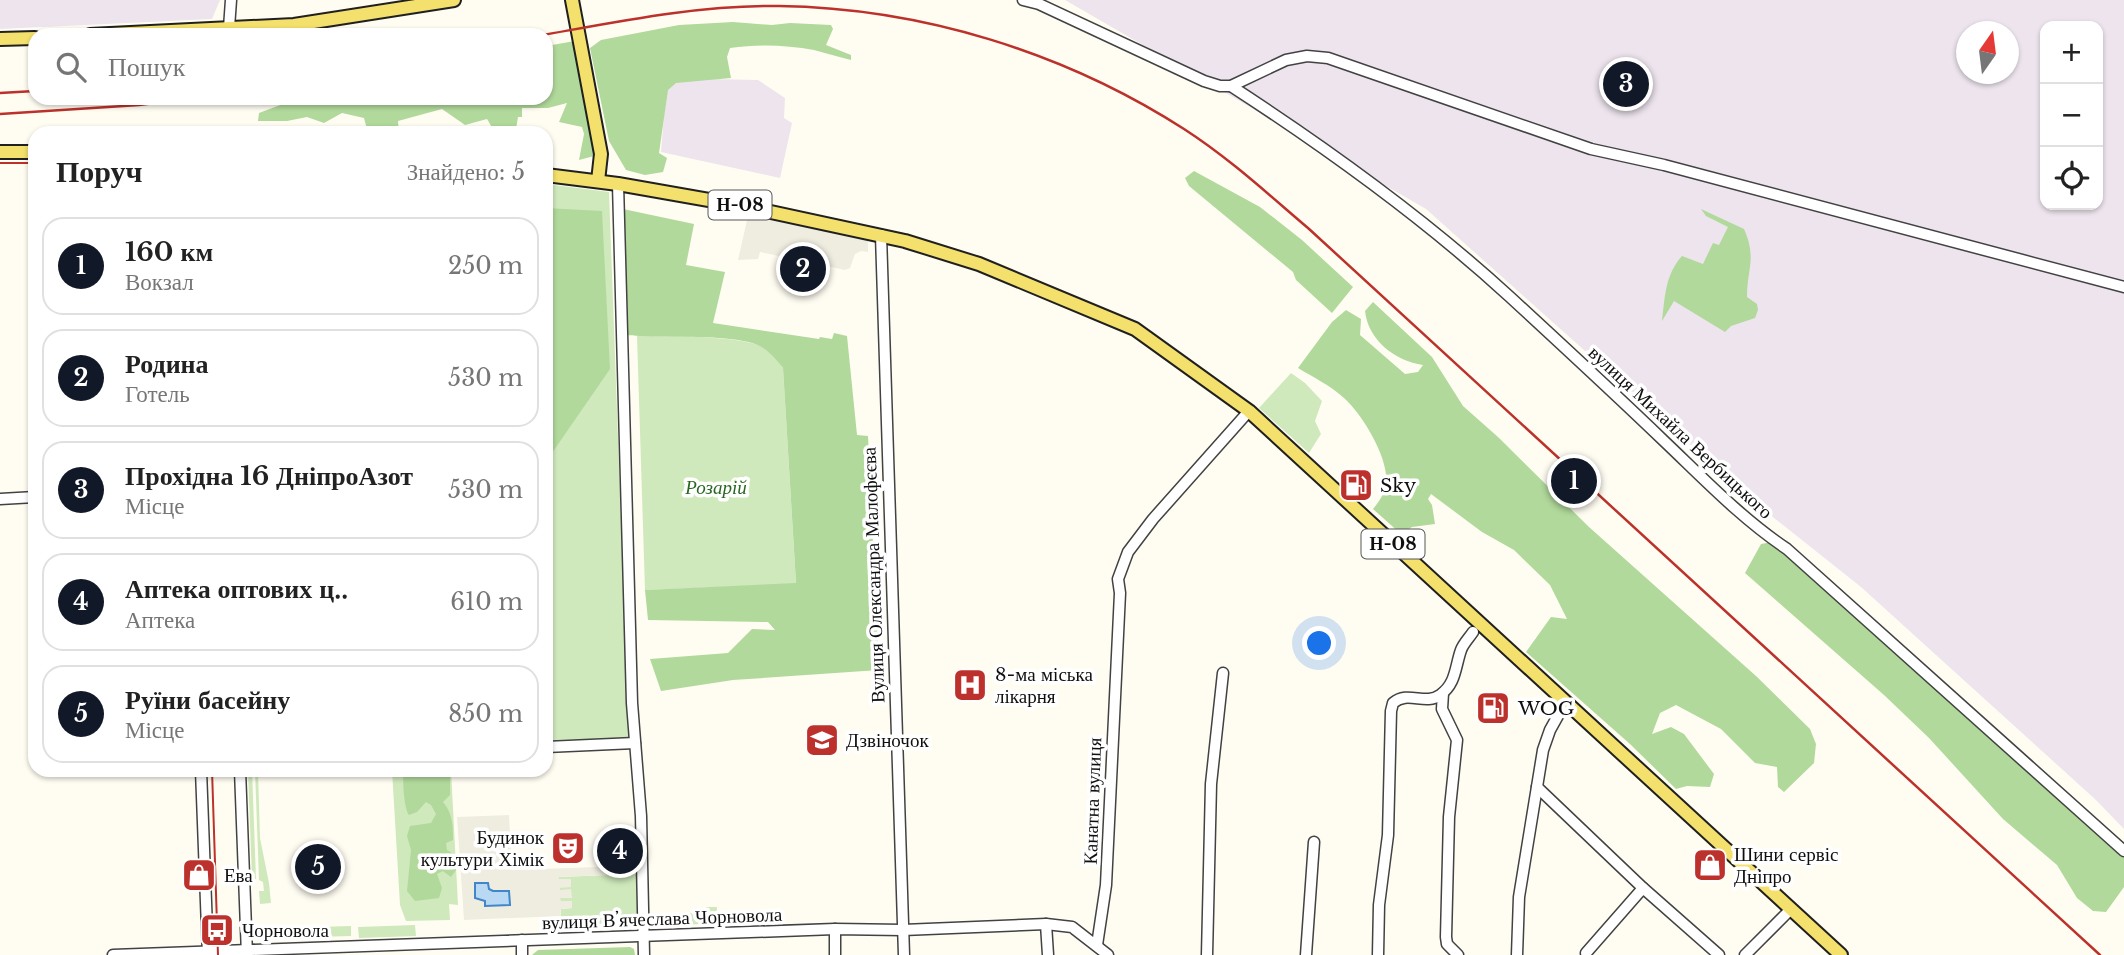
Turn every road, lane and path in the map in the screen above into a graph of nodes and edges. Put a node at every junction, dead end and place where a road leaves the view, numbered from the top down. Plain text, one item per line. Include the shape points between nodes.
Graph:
1 (231, 0) edge
2 (454, 0) edge
3 (572, 0) edge
4 (1023, 0) edge
5 (229, 28) joint
6 (28, 38) edge
7 (0, 39) edge
8 (1231, 86) junction
9 (0, 152) edge
10 (28, 152) edge
11 (553, 176) edge
12 (598, 181) junction
13 (618, 184) junction
14 (881, 235) junction
15 (2124, 287) edge
16 (1249, 411) junction
17 (28, 498) edge
18 (0, 499) edge
19 (1473, 632) dead end
20 (1223, 673) dead end
21 (1443, 693) junction
22 (1565, 703) junction
23 (635, 743) junction
24 (553, 747) edge
25 (201, 777) edge
26 (240, 777) edge
27 (1537, 787) junction
28 (1314, 842) dead end
29 (2124, 851) edge
30 (1643, 888) junction
31 (1790, 910) junction
32 (1046, 924) junction
33 (835, 929) junction
34 (903, 930) junction
35 (643, 937) junction
36 (522, 940) junction
37 (1097, 945) junction
38 (247, 952) edge
39 (208, 953) edge
40 (1586, 953) dead end
41 (113, 955) edge
42 (522, 955) edge
43 (644, 955) edge
44 (835, 955) edge
45 (904, 955) edge
46 (1048, 955) edge
47 (1108, 955) edge
48 (1207, 955) edge
49 (1306, 955) edge
50 (1378, 955) edge
51 (1458, 955) edge
52 (1517, 955) edge
53 (1719, 955) edge
54 (1745, 955) edge
55 (1841, 955) edge

1 - 5 street
2 - 5 main road via 293,25
3 - 12 main road via 601,154
4 - 8 street, вулиця Михайла Вербицького via 1204,81
6 - 7 main road
8 - 15 street via 1286,60 1328,58 1591,149
8 - 29 street, вулиця Михайла Вербицького via 1450,243 1732,507 1787,549
9 - 10 main road
11 - 12 main road, Н-08
12 - 13 main road, Н-08
13 - 14 main road, Н-08
13 - 23 street
14 - 16 main road, Н-08 via 979,264 1110,317 1157,344
14 - 34 street, Вулиця Олександра Малофєєва
16 - 22 main road, Н-08
16 - 37 street, Канатна вулиця via 1149,524 1128,552 1118,579 1105,885
17 - 18 street
19 - 21 street
20 - 48 street via 1211,785
21 - 50 street via 1433,698 1406,696 1393,703 1391,711 1388,835
21 - 51 street via 1442,709 1457,740 1446,937
22 - 27 street via 1543,750
22 - 31 main road, Н-08
23 - 24 street
23 - 35 street
25 - 39 street
26 - 38 street
27 - 30 street
27 - 52 street via 1519,897
28 - 49 street
30 - 40 street
30 - 53 street
31 - 54 street
31 - 55 main road, Н-08
32 - 34 street, вулиця Вʼячеслава Чорновола
32 - 37 street, вулиця Вʼячеслава Чорновола via 1072,927
32 - 46 street
33 - 34 street, вулиця Вʼячеслава Чорновола
33 - 35 street, вулиця Вʼячеслава Чорновола
33 - 44 street
34 - 45 street, Вулиця Олександра Малофєєва
35 - 36 street, вулиця Вʼячеслава Чорновола
35 - 43 street
36 - 38 street, вулиця Вʼячеслава Чорновола
36 - 42 street
37 - 47 street, вулиця Вʼячеслава Чорновола
38 - 39 street, вулиця Вʼячеслава Чорновола
39 - 41 street

